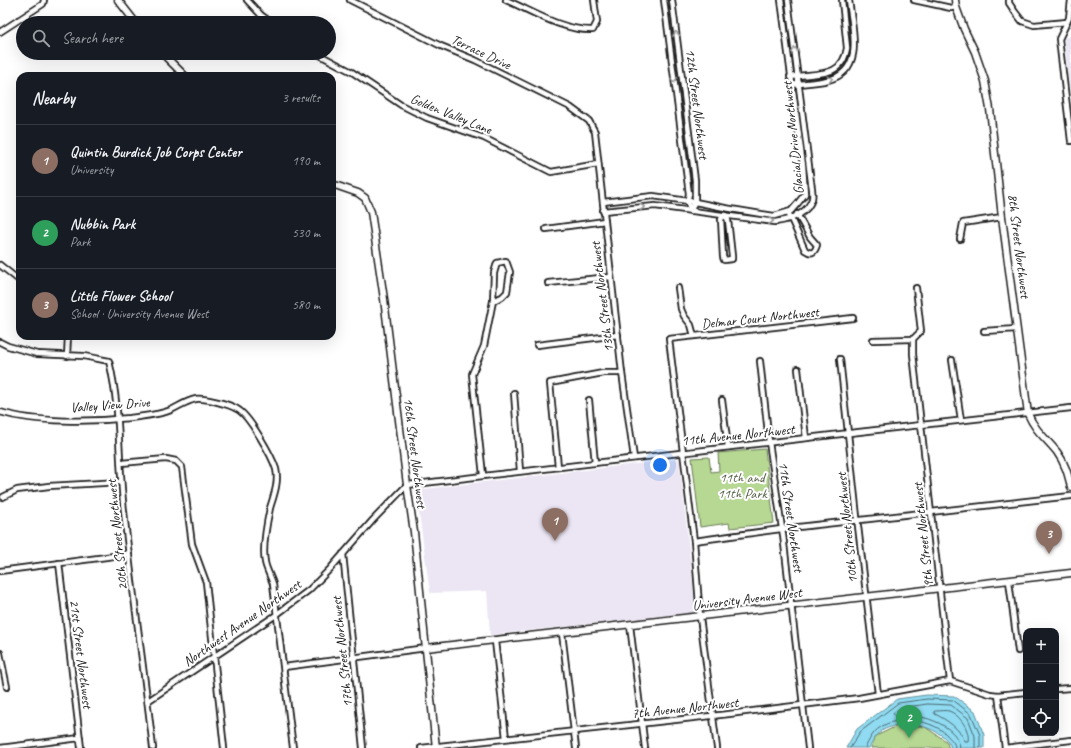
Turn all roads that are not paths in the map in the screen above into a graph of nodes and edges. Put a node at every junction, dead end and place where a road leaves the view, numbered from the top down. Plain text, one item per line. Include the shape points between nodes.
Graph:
1 (44, 0) edge
2 (118, 0) edge
3 (247, 0) edge
4 (350, 0) edge
5 (506, 0) edge
6 (594, 0) edge
7 (664, 0) edge
8 (672, 0) edge
9 (781, 0) edge
10 (788, 0) edge
11 (842, 0) edge
12 (849, 0) edge
13 (914, 0) edge
14 (955, 0) edge
15 (1009, 0) edge
16 (1071, 0) edge
17 (361, 2) edge
18 (956, 7) junction
19 (25, 16) edge
20 (131, 16) edge
21 (262, 16) edge
22 (16, 22) edge
23 (1067, 22) junction
24 (0, 32) edge
25 (169, 60) edge
26 (329, 60) edge
27 (181, 72) edge
28 (798, 75) junction
29 (790, 77) junction
30 (799, 84) junction
31 (791, 85) junction
32 (595, 132) joint
33 (1071, 141) edge
34 (598, 164) junction
35 (336, 185) edge
36 (687, 201) junction
37 (602, 202) junction
38 (695, 202) junction
39 (724, 208) junction
40 (794, 208) junction
41 (604, 211) junction
42 (691, 211) junction
43 (788, 212) junction
44 (725, 215) junction
45 (798, 215) junction
46 (1002, 217) junction
47 (791, 219) junction
48 (605, 221) junction
49 (546, 229) dead end
50 (960, 239) dead end
51 (0, 265) edge
52 (611, 277) junction
53 (16, 278) edge
54 (548, 283) dead end
55 (678, 288) dead end
56 (916, 288) dead end
57 (493, 301) junction
58 (853, 318) dead end
59 (1017, 330) junction
60 (984, 332) dead end
61 (618, 335) junction
62 (694, 336) junction
63 (913, 339) junction
64 (68, 340) edge
65 (873, 340) dead end
66 (0, 342) edge
67 (537, 345) dead end
68 (67, 356) junction
69 (840, 359) dead end
70 (952, 360) dead end
71 (760, 361) dead end
72 (798, 369) dead end
73 (622, 373) junction
74 (514, 393) dead end
75 (589, 400) dead end
76 (722, 400) dead end
77 (1071, 408) edge
78 (0, 412) edge
79 (1028, 414) junction
80 (117, 419) junction
81 (961, 420) junction
82 (922, 425) junction
83 (848, 433) junction
84 (806, 438) junction
85 (769, 442) junction
86 (728, 447) junction
87 (683, 452) junction
88 (634, 458) junction
89 (121, 463) junction
90 (595, 463) junction
91 (558, 467) junction
92 (520, 471) junction
93 (483, 475) junction
94 (121, 482) junction
95 (407, 485) junction
96 (1071, 487) edge
97 (1071, 496) edge
98 (3, 497) dead end
99 (932, 513) junction
100 (857, 520) junction
101 (782, 529) junction
102 (694, 541) junction
103 (129, 554) junction
104 (343, 554) junction
105 (59, 563) junction
106 (0, 571) edge
107 (1071, 573) edge
108 (1009, 581) junction
109 (940, 589) junction
110 (866, 598) junction
111 (791, 606) junction
112 (276, 615) junction
113 (700, 617) junction
114 (630, 625) junction
115 (562, 633) junction
116 (495, 640) junction
117 (426, 648) junction
118 (1018, 651) dead end
119 (0, 653) edge
120 (214, 656) junction
121 (353, 657) junction
122 (284, 667) junction
123 (950, 681) junction
124 (7, 688) dead end
125 (1071, 688) edge
126 (1059, 689) edge
127 (1023, 692) edge
128 (878, 694) junction
129 (998, 695) junction
130 (148, 701) junction
131 (803, 704) junction
132 (713, 716) junction
133 (642, 724) junction
134 (574, 731) junction
135 (80, 738) junction
136 (506, 738) junction
137 (1071, 740) edge
138 (436, 747) edge
139 (0, 748) edge
140 (81, 748) edge
141 (153, 748) edge
142 (224, 748) edge
143 (293, 748) edge
144 (363, 748) edge
145 (421, 748) edge
146 (576, 748) edge
147 (645, 748) edge
148 (717, 748) edge
149 (808, 748) edge
150 (1005, 748) edge

1 - 19 street via 43,4
2 - 20 street
3 - 21 street
4 - 17 street, Terrace Drive
5 - 6 street via 567,27 581,30 593,30 595,27 597,22
7 -> 36 street via 689,194
38 -> 8 street, 12th Street Northwest via 696,180
9 - 29 street
28 -> 10 street, Glacial Drive Northwest
11 - 28 street via 847,48 842,64 828,73
30 -> 12 street via 828,80 848,68 854,48
13 - 18 street
14 - 18 street, 8th Street Northwest
15 - 23 street via 1022,21 1034,25
16 - 23 street
17 - 32 street, Terrace Drive via 441,46 570,107 589,121
18 - 46 street, 8th Street Northwest via 985,81
22 - 24 street
23 - 33 street via 1059,39
25 - 27 street
26 - 34 street, Golden Valley Lane via 401,105 427,118 484,138 551,172
28 - 29 street
28 - 30 street, Glacial Drive Northwest
29 - 31 street
30 - 31 street
30 - 45 street, Glacial Drive Northwest via 812,198 805,210
31 - 40 street via 805,194
32 - 34 street, 13th Street Northwest
34 - 37 street, 13th Street Northwest
35 - 95 street, 16th Street Northwest via 365,198 371,212
36 - 37 street via 653,196
36 - 38 street
36 - 42 street
37 - 41 street, 13th Street Northwest
38 - 39 street
38 - 42 street, 12th Street Northwest
39 - 43 street via 774,216
39 - 44 street
40 - 43 street
40 - 45 street
41 -> 42 street, Glacial Drive Northwest via 655,206
41 - 48 street, 13th Street Northwest
42 - 44 street, Glacial Drive Northwest
43 - 47 street
44 - 44 street via 721,219 723,257 728,261 732,256 728,220
44 -> 47 street, Glacial Drive Northwest via 775,222
45 - 47 street, Glacial Drive Northwest
45 - 47 street via 817,245 812,253 805,250
46 - 50 street via 963,223
46 - 59 street, 8th Street Northwest
48 - 49 street
48 - 52 street, 13th Street Northwest
51 - 53 street
52 - 54 street
52 - 61 street, 13th Street Northwest
55 - 62 street via 681,309 691,325
56 - 63 street, 9th Street Northwest via 921,330
57 - 57 street via 497,263 506,261 510,272 507,292
57 - 93 street via 484,346 472,374
58 - 62 street, Delmar Court Northwest
59 - 60 street
59 - 79 street, 8th Street Northwest
61 - 67 street
61 - 73 street, 13th Street Northwest
62 - 87 street, Delmar Court Northwest via 669,339
63 - 65 street
63 - 82 street, 9th Street Northwest
64 - 68 street
66 - 68 street via 37,354
68 - 80 street, 20th Street Northwest via 84,356 109,361
69 - 83 street, 10th Street Northwest
70 - 81 street
71 - 85 street, 11th Street Northwest
72 - 84 street
73 - 88 street, 13th Street Northwest
73 - 91 street via 603,373 550,383
74 - 92 street
75 - 90 street
76 - 86 street
77 - 79 street, 11th Avenue Northwest
78 - 80 street, Valley View Drive via 38,419
79 - 81 street, 11th Avenue Northwest
79 - 96 street, 8th Street Northwest via 1036,429 1064,463
80 - 89 street, 20th Street Northwest
80 - 112 street, Valley View Drive via 171,410 197,399 237,409 249,419 271,456 276,470 275,494 265,529 265,562 273,584
81 - 82 street, 11th Avenue Northwest
82 - 83 street, 11th Avenue Northwest
82 - 99 street, 9th Street Northwest
83 - 84 street, 11th Avenue Northwest
83 - 100 street, 10th Street Northwest
84 - 85 street, 11th Avenue Northwest
85 - 86 street, 11th Avenue Northwest
85 - 101 street, 11th Street Northwest
86 - 87 street, 11th Avenue Northwest
87 - 88 street, 11th Avenue Northwest
87 - 102 street
88 - 90 street, 11th Avenue Northwest
89 - 94 street, 20th Street Northwest
89 - 120 street via 166,459 176,461 182,467 192,544 206,582
90 - 91 street, 11th Avenue Northwest
91 - 92 street, 11th Avenue Northwest
92 - 93 street, 11th Avenue Northwest
93 - 95 street, 11th Avenue Northwest
94 - 98 street via 17,490
94 - 103 street, 20th Street Northwest
95 - 104 street, Northwest Avenue Northwest
95 - 117 street, 16th Street Northwest
97 - 99 street
99 - 100 street
99 - 109 street, 9th Street Northwest
100 - 101 street
100 - 110 street, 10th Street Northwest
101 - 102 street
101 - 111 street, 11th Street Northwest
102 - 113 street
103 - 105 street
103 - 130 street, 20th Street Northwest
104 - 112 street, Northwest Avenue Northwest via 309,590
104 - 121 street, 17th Street Northwest
105 - 106 street
105 - 135 street, 21st Street Northwest
107 - 108 street, University Avenue West
108 - 109 street, University Avenue West
108 - 118 street
109 - 110 street, University Avenue West
109 - 123 street, 9th Street Northwest
110 - 111 street, University Avenue West
110 - 128 street, 10th Street Northwest
111 - 113 street, University Avenue West
111 - 131 street, 11th Street Northwest
112 - 120 street, Northwest Avenue Northwest
112 - 122 street, Valley View Drive
113 - 114 street, University Avenue West
113 - 132 street
114 - 115 street, University Avenue West
114 - 133 street
115 - 116 street, University Avenue West
115 - 134 street
116 - 117 street, University Avenue West
116 - 136 street
117 - 121 street
117 - 138 street, 16th Street Northwest
119 - 124 street
120 - 130 street, Northwest Avenue Northwest
120 - 142 street
121 - 122 street
121 - 144 street, 17th Street Northwest
122 - 143 street, Valley View Drive
123 - 128 street, 7th Avenue Northwest
123 - 129 street
125 - 126 street
127 - 129 street
128 - 131 street, 7th Avenue Northwest
129 - 150 street
130 - 141 street, 20th Street Northwest
131 - 132 street, 7th Avenue Northwest
131 - 149 street, 11th Street Northwest
132 - 133 street, 7th Avenue Northwest
132 - 148 street
133 - 134 street, 7th Avenue Northwest
133 - 147 street
134 - 136 street, 7th Avenue Northwest
134 - 146 street
135 - 139 street
135 - 140 street, 21st Street Northwest
136 - 138 street, 7th Avenue Northwest
137 - 150 street
138 - 145 street, 7th Avenue Northwest

